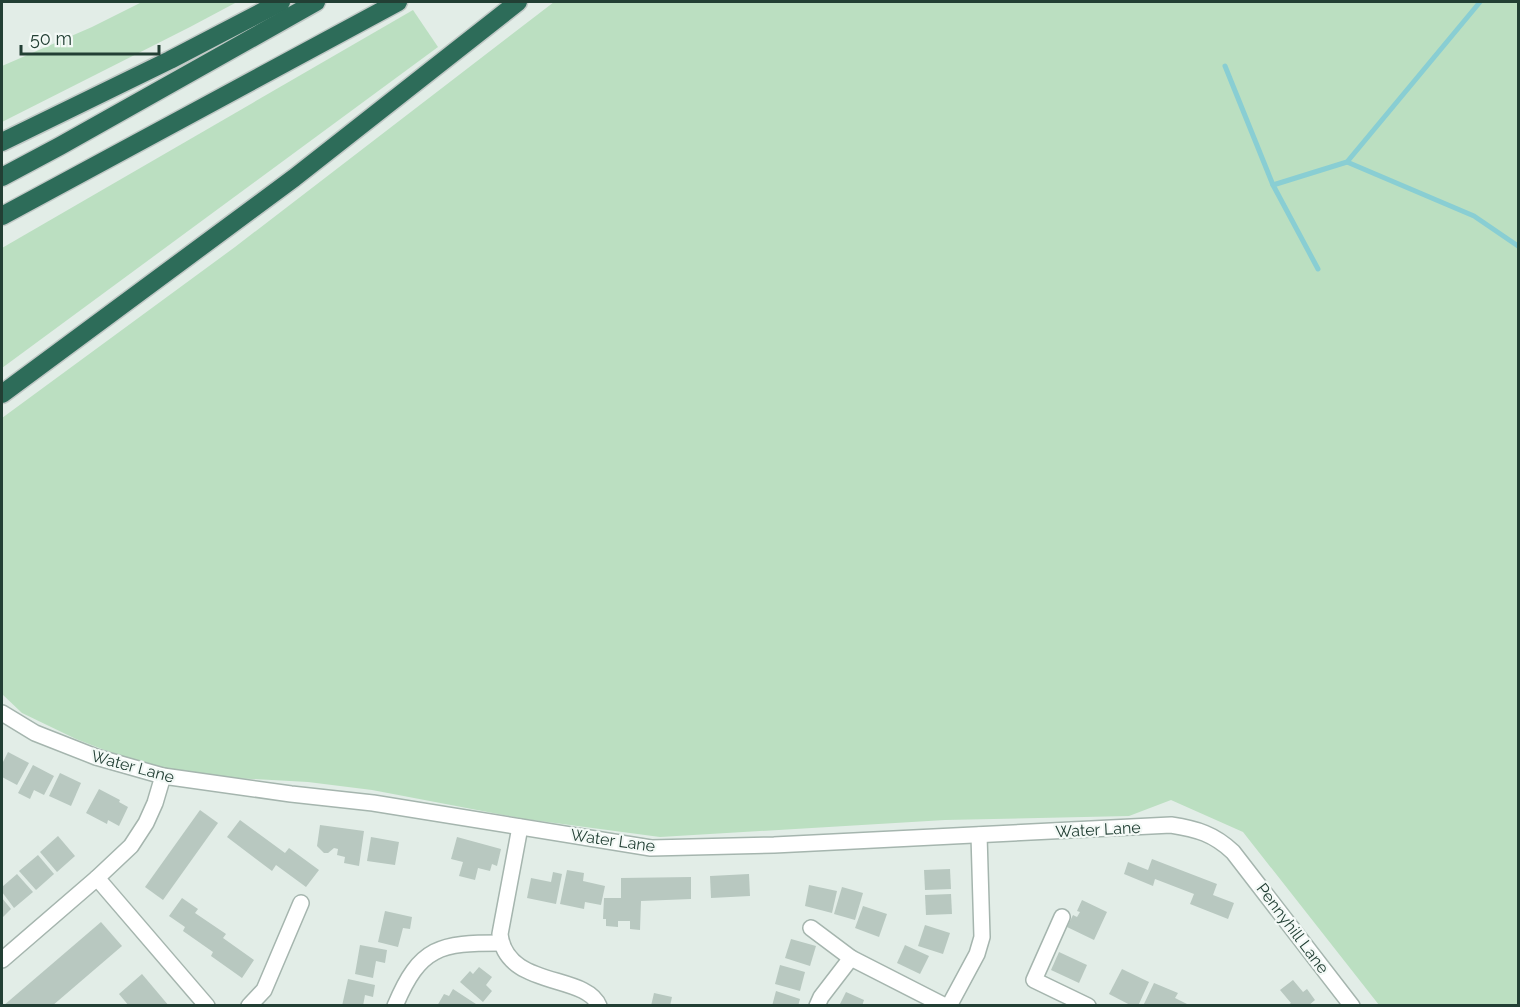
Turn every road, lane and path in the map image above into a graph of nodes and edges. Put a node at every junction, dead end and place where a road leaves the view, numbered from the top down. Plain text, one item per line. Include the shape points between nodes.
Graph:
1 (281, 2) edge
2 (316, 2) edge
3 (398, 2) edge
4 (518, 2) edge
5 (2, 142) edge
6 (2, 177) edge
7 (2, 216) edge
8 (2, 394) edge
9 (2, 713) edge
10 (163, 776) junction
11 (520, 827) junction
12 (979, 835) junction
13 (1233, 852) joint
14 (97, 878) junction
15 (301, 903) dead end
16 (1062, 917) dead end
17 (812, 928) dead end
18 (501, 943) junction
19 (851, 958) junction
20 (2, 960) edge
21 (207, 1005) edge
22 (249, 1005) edge
23 (395, 1005) edge
24 (599, 1005) edge
25 (817, 1005) edge
26 (947, 1005) edge
27 (1088, 1005) edge
28 (1352, 1005) edge

1 - 5 highway
2 - 6 highway
3 - 7 highway
4 - 8 highway via 294,178
9 - 10 street, Water Lane via 35,733 96,758
10 - 11 street, Water Lane
10 - 14 street via 146,823 131,846
11 - 12 street, Water Lane via 651,848
11 - 18 street
12 - 13 street, Water Lane via 1171,825 1208,833
12 - 26 street via 982,937 977,954
13 - 28 street, Pennyhill Lane
14 - 20 street
14 - 21 street
15 - 22 street via 264,990
16 - 27 street via 1034,980
17 - 19 street
18 - 23 street via 462,944 435,951 411,971
18 - 24 street via 515,963 531,973 583,991
19 - 25 street
19 - 26 street

